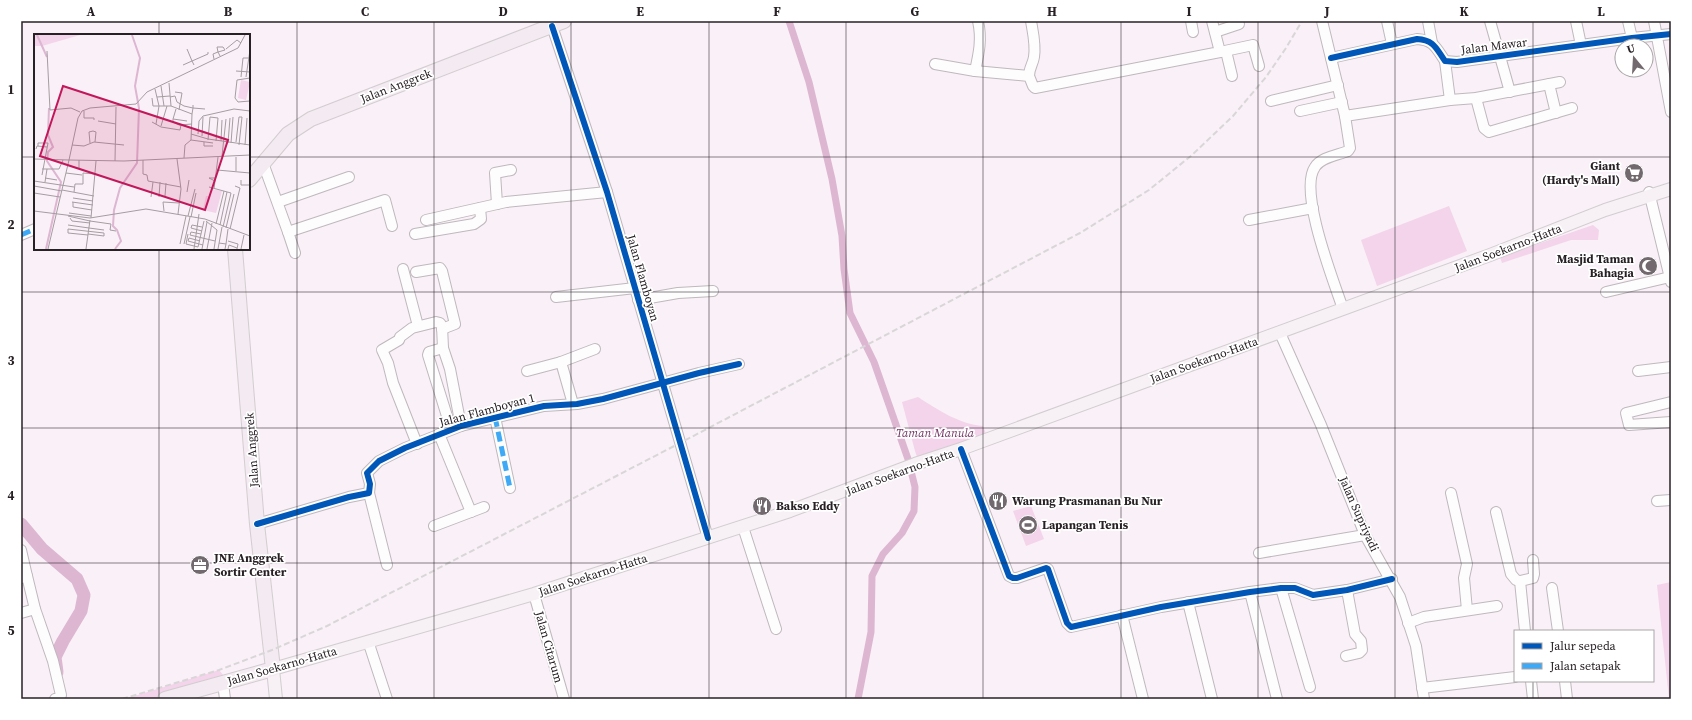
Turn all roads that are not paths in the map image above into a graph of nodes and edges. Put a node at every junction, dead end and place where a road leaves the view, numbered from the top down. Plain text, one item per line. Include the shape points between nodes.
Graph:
1 (978, 21) edge
2 (1031, 21) edge
3 (1191, 21) edge
4 (1212, 21) edge
5 (1322, 21) edge
6 (1387, 21) edge
7 (1428, 21) edge
8 (1490, 21) edge
9 (1576, 21) edge
10 (1628, 21) edge
11 (1654, 21) edge
12 (558, 23) edge
13 (1239, 24) dead end
14 (1193, 32) dead end
15 (1215, 32) junction
16 (1671, 34) edge
17 (1657, 36) junction
18 (1632, 38) joint
19 (1614, 40) edge
20 (1432, 43) junction
21 (1392, 44) junction
22 (1581, 45) junction
23 (1223, 52) junction
24 (1499, 57) junction
25 (1332, 58) junction
26 (1445, 61) junction
27 (935, 64) dead end
28 (1260, 66) dead end
29 (975, 71) junction
30 (1029, 76) junction
31 (1232, 76) dead end
32 (1338, 85) junction
33 (1510, 92) junction
34 (1476, 98) junction
35 (1450, 100) junction
36 (1271, 101) dead end
37 (1342, 102) junction
38 (1572, 108) dead end
39 (1300, 111) dead end
40 (1671, 112) edge
41 (1556, 113) junction
42 (1345, 116) junction
43 (263, 163) junction
44 (511, 170) dead end
45 (349, 177) dead end
46 (250, 179) edge
47 (1671, 184) edge
48 (1671, 189) edge
49 (607, 192) junction
50 (1648, 195) junction
51 (278, 202) junction
52 (497, 204) junction
53 (480, 208) junction
54 (1313, 208) junction
55 (426, 220) dead end
56 (1248, 220) dead end
57 (392, 226) dead end
58 (34, 229) edge
59 (288, 232) junction
60 (415, 234) dead end
61 (21, 235) edge
62 (235, 250) edge
63 (295, 253) dead end
64 (403, 269) dead end
65 (416, 272) dead end
66 (1670, 280) edge
67 (635, 288) junction
68 (713, 291) dead end
69 (1606, 292) dead end
70 (556, 297) dead end
71 (638, 300) junction
72 (1343, 309) junction
73 (418, 326) junction
74 (442, 329) junction
75 (1289, 329) junction
76 (443, 348) junction
77 (594, 349) dead end
78 (561, 362) junction
79 (739, 364) dead end
80 (1671, 367) edge
81 (1638, 371) dead end
82 (527, 372) dead end
83 (662, 384) junction
84 (1671, 402) edge
85 (573, 404) junction
86 (495, 417) junction
87 (1671, 422) edge
88 (456, 428) junction
89 (439, 434) junction
90 (417, 444) junction
91 (961, 449) junction
92 (510, 488) dead end
93 (369, 493) junction
94 (1451, 493) dead end
95 (1671, 500) edge
96 (1657, 501) dead end
97 (484, 507) dead end
98 (471, 512) junction
99 (1496, 512) dead end
100 (257, 524) junction
101 (434, 526) dead end
102 (743, 527) junction
103 (1366, 535) junction
104 (708, 538) junction
105 (21, 550) edge
106 (1259, 553) dead end
107 (1533, 560) dead end
108 (388, 565) dead end
109 (24, 577) edge
110 (1392, 580) junction
111 (1520, 581) junction
112 (1281, 588) junction
113 (1552, 588) dead end
114 (1347, 590) junction
115 (1250, 592) junction
116 (534, 594) junction
117 (1188, 602) junction
118 (1497, 606) dead end
119 (35, 609) junction
120 (1467, 610) junction
121 (21, 612) edge
122 (1122, 615) junction
123 (1408, 623) junction
124 (776, 629) dead end
125 (1525, 630) edge
126 (1558, 630) edge
127 (368, 641) junction
128 (1346, 656) dead end
129 (273, 669) junction
130 (1514, 676) edge
131 (1531, 682) edge
132 (1565, 682) edge
133 (223, 683) junction
134 (1310, 687) dead end
135 (1422, 688) junction
136 (55, 699) edge
137 (165, 699) edge
138 (225, 699) edge
139 (276, 699) edge
140 (387, 699) edge
141 (564, 699) edge
142 (1143, 699) edge
143 (1212, 699) edge
144 (1277, 699) edge
145 (1424, 699) edge
146 (1533, 699) edge
147 (1567, 699) edge

1 - 29 street via 981,34
2 - 30 street via 1035,46
3 - 14 street
4 - 15 street
5 - 25 street
6 - 21 street
7 - 20 street
8 - 24 street
9 - 22 street
10 - 18 street
11 - 17 street
12 - 43 highway, Jalan Anggrek via 311,119 288,134
12 - 49 street, Jalan Flamboyan
13 - 15 street
15 - 23 street
16 - 17 street, Jalan Mawar
17 - 18 street, Jalan Mawar
17 - 40 street
19 - 22 street, Jalan Mawar
20 - 21 street via 1417,39
20 - 26 street, Jalan Mawar
21 - 25 street
22 - 24 street, Jalan Mawar
23 - 28 street via 1253,45
23 - 30 street via 1035,88
23 - 31 street
24 - 26 street, Jalan Mawar
24 - 33 street
25 - 32 street
26 - 35 street
27 - 29 street
29 - 30 street
32 - 36 street
32 - 37 street
33 - 34 street
33 - 41 street via 1555,83
34 - 35 street
34 - 41 street via 1484,128 1489,132
35 - 42 street
37 - 39 street
37 - 42 street
38 - 41 street
42 - 54 street via 1350,148 1315,166 1312,180
43 - 46 highway, Jalan Anggrek
43 - 51 street
44 - 52 street via 495,173
45 - 51 street
47 - 50 main road
48 - 50 main road
49 - 52 street
49 - 67 street, Jalan Flamboyan
50 - 66 street
50 - 72 main road, Jalan Soekarno-Hatta
51 - 59 street
52 - 53 street
53 - 55 street
53 - 60 street via 481,219 474,224
54 - 56 street
54 - 72 street via 1319,236
57 - 59 street via 385,200
58 - 61 street
59 - 63 street
62 - 100 highway, Jalan Anggrek
64 - 73 street
65 - 74 street via 436,268 442,271 455,324
66 - 69 street
67 - 70 street
67 - 71 street, Jalan Flamboyan
68 - 71 street via 678,293
71 - 83 street, Jalan Flamboyan
72 - 75 main road, Jalan Soekarno-Hatta
73 - 74 street via 436,322 440,323
73 - 90 street via 382,350
74 - 76 street
75 - 91 main road, Jalan Soekarno-Hatta
75 - 103 street, Jalan Supriyadi via 1320,425
76 - 88 street via 454,383
76 - 88 street via 429,352 428,355
77 - 78 street
78 - 82 street
78 - 85 street
79 - 83 street, Jalan Flamboyan 1
80 - 81 street
83 - 85 street, Jalan Flamboyan 1
83 - 104 street, Jalan Flamboyan
84 - 87 street via 1626,413 1629,425
85 - 86 street, Jalan Flamboyan 1 via 544,406
86 - 88 street, Jalan Flamboyan 1
86 - 92 street
88 - 89 street, Jalan Flamboyan 1
89 - 90 street, Jalan Flamboyan 1
89 - 98 street
90 - 93 street, Jalan Flamboyan 1 via 379,461 368,471
91 - 102 main road, Jalan Soekarno-Hatta
91 - 122 street via 1009,576 1017,578 1048,569 1068,626
93 - 100 street
93 - 108 street
94 - 120 street via 1467,564 1464,584
95 - 96 street
97 - 98 street
98 - 101 street
99 - 111 street via 1511,574
100 - 129 highway, Jalan Anggrek
102 - 104 main road, Jalan Soekarno-Hatta
102 - 124 street
103 - 106 street
103 - 110 street, Jalan Supriyadi
104 - 116 main road, Jalan Soekarno-Hatta
105 - 109 street
107 - 111 street via 1533,578
109 - 119 street
110 - 114 street
110 - 123 street, Jalan Supriyadi
111 - 125 street
112 - 114 street via 1295,588 1313,595
112 - 115 street
112 - 134 street
113 - 126 street
114 - 128 street via 1354,634 1360,641 1362,650
115 - 117 street
115 - 144 street
116 - 127 main road, Jalan Soekarno-Hatta
116 - 141 street, Jalan Citarum
117 - 122 street
117 - 143 street
118 - 120 street
119 - 121 street
119 - 136 street via 53,661 60,695 60,698
120 - 123 street via 1424,617
122 - 142 street
123 - 135 street, Jalan Supriyadi via 1416,646
127 - 129 main road, Jalan Soekarno-Hatta
127 - 140 street
129 - 133 highway, Jalan Soekarno-Hatta
129 - 139 main road
130 - 135 street
131 - 146 street
132 - 147 street
133 - 137 highway, Jalan Soekarno-Hatta
133 - 138 street
135 - 145 street, Jalan Supriyadi

